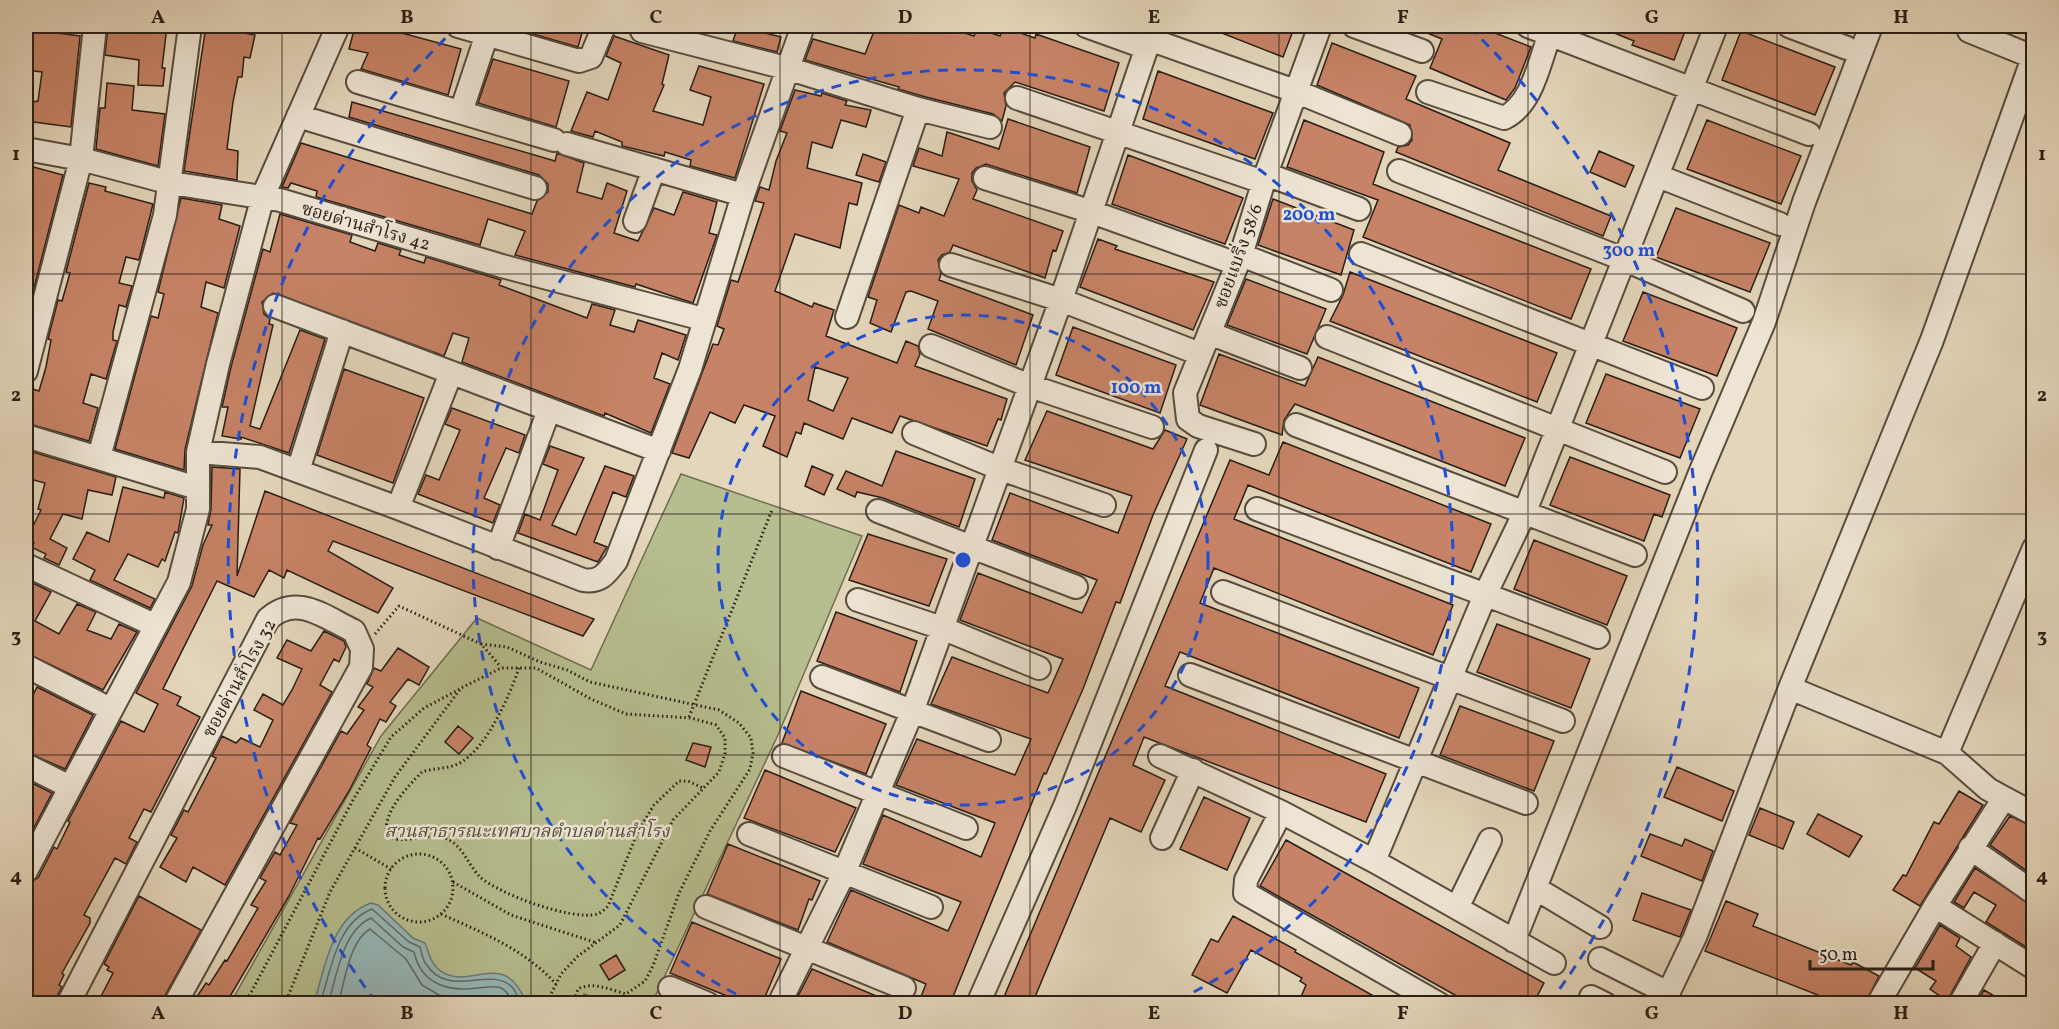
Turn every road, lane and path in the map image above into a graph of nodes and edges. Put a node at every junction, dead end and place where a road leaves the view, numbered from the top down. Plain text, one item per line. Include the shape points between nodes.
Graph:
1 (92, 26) edge
2 (190, 26) edge
3 (338, 26) edge
4 (458, 26) edge
5 (604, 26) edge
6 (803, 26) edge
7 (1086, 26) edge
8 (1320, 26) edge
9 (1354, 26) edge
10 (1528, 26) edge
11 (1716, 26) edge
12 (1871, 26) edge
13 (1804, 28) edge
14 (642, 31) dead end
15 (1969, 31) dead end
16 (487, 34) junction
17 (515, 34) edge
18 (1550, 34) junction
19 (1578, 35) edge
20 (1150, 37) edge
21 (1847, 48) dead end
22 (1422, 51) dead end
23 (2033, 56) edge
24 (790, 69) junction
25 (358, 82) dead end
26 (1691, 89) junction
27 (1295, 91) junction
28 (1428, 92) dead end
29 (1017, 98) dead end
30 (918, 109) junction
31 (461, 112) junction
32 (298, 116) junction
33 (990, 127) dead end
34 (1119, 131) junction
35 (1400, 134) dead end
36 (1809, 134) dead end
37 (26, 149) edge
38 (81, 159) junction
39 (654, 169) junction
40 (1399, 171) dead end
41 (1658, 176) junction
42 (985, 178) dead end
43 (1265, 178) junction
44 (171, 183) junction
45 (535, 188) dead end
46 (743, 195) junction
47 (263, 196) junction
48 (1359, 209) dead end
49 (1089, 211) junction
50 (635, 221) dead end
51 (1780, 224) dead end
52 (1361, 254) dead end
53 (1623, 259) junction
54 (1239, 260) junction
55 (951, 265) dead end
56 (1331, 290) dead end
57 (1061, 300) junction
58 (275, 306) dead end
59 (1743, 311) dead end
60 (847, 317) dead end
61 (703, 319) junction
62 (342, 331) junction
63 (1327, 337) dead end
64 (1590, 342) junction
65 (1204, 344) junction
66 (931, 346) dead end
67 (1300, 368) dead end
68 (26, 371) edge
69 (451, 373) junction
70 (1030, 386) junction
71 (1702, 388) dead end
72 (549, 410) junction
73 (1296, 424) dead end
74 (1152, 427) dead end
75 (1556, 429) junction
76 (914, 433) dead end
77 (26, 436) edge
78 (1254, 444) dead end
79 (1206, 450) dead end
80 (659, 451) junction
81 (198, 453) junction
82 (99, 457) junction
83 (1001, 469) junction
84 (298, 471) junction
85 (1665, 472) dead end
86 (197, 488) junction
87 (1104, 505) dead end
88 (398, 508) junction
89 (1257, 509) dead end
90 (772, 510) dead end
91 (878, 511) dead end
92 (1524, 514) junction
93 (970, 545) junction
94 (498, 548) junction
95 (2034, 548) edge
96 (1635, 555) dead end
97 (26, 565) edge
98 (1076, 587) dead end
99 (1223, 592) dead end
100 (1485, 595) junction
101 (858, 600) dead end
102 (154, 625) junction
103 (942, 628) junction
104 (1598, 638) dead end
105 (481, 644) junction
106 (362, 649) junction
107 (26, 666) edge
108 (501, 668) junction
109 (519, 668) junction
110 (1039, 668) dead end
111 (1190, 675) dead end
112 (822, 677) dead end
113 (1452, 678) junction
114 (462, 688) junction
115 (1790, 688) junction
116 (693, 703) junction
117 (110, 709) junction
118 (912, 712) junction
119 (688, 718) junction
120 (1563, 721) dead end
121 (989, 741) dead end
122 (1947, 753) junction
123 (784, 756) dead end
124 (1160, 756) dead end
125 (1416, 761) junction
126 (26, 765) edge
127 (1193, 770) junction
128 (70, 787) junction
129 (704, 788) junction
130 (876, 792) junction
131 (2004, 798) junction
132 (1526, 803) dead end
133 (1281, 812) junction
134 (2034, 814) edge
135 (966, 828) dead end
136 (749, 834) dead end
137 (1162, 838) dead end
138 (1490, 840) dead end
139 (355, 848) junction
140 (1970, 848) junction
141 (1374, 861) junction
142 (391, 869) junction
143 (26, 870) edge
144 (844, 873) junction
145 (453, 882) junction
146 (1535, 888) junction
147 (2034, 893) edge
148 (1935, 906) junction
149 (706, 907) dead end
150 (931, 907) dead end
151 (1456, 908) junction
152 (441, 914) junction
153 (1600, 927) dead end
154 (1514, 941) junction
155 (597, 942) junction
156 (1995, 943) junction
157 (807, 948) junction
158 (1600, 959) dead end
159 (1554, 963) dead end
160 (2034, 968) edge
161 (556, 984) junction
162 (670, 988) dead end
163 (904, 988) dead end
164 (1665, 998) edge
165 (68, 1004) edge
166 (175, 1004) edge
167 (245, 1004) edge
168 (285, 1004) edge
169 (546, 1004) edge
170 (573, 1004) edge
171 (708, 1004) edge
172 (779, 1004) edge
173 (978, 1004) edge
174 (1439, 1004) edge
175 (1878, 1004) edge
176 (1960, 1004) edge

1 - 38 street
2 - 44 street
3 - 32 street
4 - 16 street
5 - 17 street via 587,61
6 - 24 street
7 - 20 street
8 - 27 street, ซอยแบริ่ง 58/6
9 - 22 street
10 - 18 street
11 - 26 street
12 - 146 street via 1764,321
13 - 21 street
14 - 24 street
15 - 23 street
16 - 17 street
16 - 31 street
18 - 19 street
18 - 28 street via 1525,100 1516,112 1504,118
19 - 26 street
20 - 27 street
20 - 34 street
23 - 115 street via 1932,340
24 - 30 street
24 - 46 street
25 - 31 street
26 - 36 street
26 - 41 street
27 - 35 street
27 - 43 street, ซอยแบริ่ง 58/6
29 - 34 street
30 - 33 street
30 - 60 street
31 - 39 street
32 - 45 street
32 - 47 street
34 - 43 street
34 - 49 street
37 - 38 street, ซอยด่านสำโรง 42
38 - 44 street, ซอยด่านสำโรง 42
38 - 68 street
39 - 46 street
39 - 50 street
40 - 53 street
41 - 51 street
41 - 53 street
42 - 49 street
43 - 48 street
43 - 54 street, ซอยแบริ่ง 58/6
44 - 47 street, ซอยด่านสำโรง 42
44 - 82 street
46 - 61 street
47 - 61 street, ซอยด่านสำโรง 42 via 502,266
47 - 81 street
49 - 54 street
49 - 57 street
52 - 64 street
53 - 59 street
53 - 64 street
54 - 56 street
54 - 65 street, ซอยแบริ่ง 58/6
55 - 57 street
57 - 65 street
57 - 70 street
58 - 62 street
61 - 80 street via 690,369
62 - 69 street
62 - 84 street
63 - 75 street
64 - 71 street
64 - 75 street
65 - 67 street
65 - 78 street, ซอยแบริ่ง 58/6 via 1185,393 1188,419 1198,426
66 - 70 street
69 - 72 street
69 - 88 street
70 - 74 street
70 - 83 street
72 - 80 street
72 - 94 street
73 - 92 street
75 - 85 street
75 - 92 street
76 - 83 street
77 - 82 street
79 - 173 street via 1065,806
80 - 94 street via 616,561 606,575 594,582 583,580
81 - 84 street via 260,457
81 - 86 street
82 - 86 street
83 - 87 street
83 - 93 street
84 - 88 street
86 - 102 street via 198,509 179,582
88 - 94 street
89 - 100 street
90 - 116 path
91 - 93 street
92 - 96 street
92 - 100 street
93 - 98 street
93 - 103 street
95 - 122 street
97 - 102 street
99 - 113 street
100 - 104 street
100 - 113 street
101 - 103 street
102 - 117 street
103 - 110 street
103 - 118 street
105 - 106 path via 399,606
105 - 108 path
105 - 116 path via 507,647 590,682
106 - 165 street, ซอยด่านสำโรง 32 via 354,632 297,606 280,608 268,619
106 - 166 street via 361,667
107 - 117 street
108 - 109 path
108 - 114 path
109 - 119 path via 536,668 626,714
109 - 129 path via 509,697 476,749 455,766 422,772 387,818 388,837 448,839 481,878 495,887 546,907 582,915 598,914 608,906 638,831 654,805 679,781
111 - 125 street
112 - 118 street
113 - 120 street
113 - 125 street
114 - 139 path via 395,777
114 - 167 path via 424,708 391,738 353,800
115 - 122 street
115 - 164 street via 1695,937
116 - 119 path
116 - 170 path via 719,710 739,723 751,738 750,769 710,831 679,893 645,981 626,994 584,986 578,989
117 - 128 street
118 - 121 street
118 - 130 street
119 - 129 path via 716,725 725,738 719,772
122 - 131 street
123 - 130 street
124 - 127 street
125 - 132 street
125 - 141 street
126 - 128 street
127 - 133 street
127 - 137 street
128 - 143 street
129 - 155 path via 673,820 620,925
130 - 135 street
130 - 144 street
131 - 134 street
131 - 140 street
133 - 141 street
133 - 174 street via 1246,880 1245,893
136 - 144 street
138 - 151 street
139 - 142 path
139 - 168 path via 330,892
140 - 147 street
140 - 148 street
141 - 151 street
142 - 145 path via 399,861 420,854 442,862
142 - 152 path via 385,890 387,900 401,916 421,922
144 - 150 street
144 - 157 street
145 - 152 path via 451,900
145 - 155 path via 511,915
146 - 153 street
146 - 154 street
148 - 156 street
148 - 175 street
149 - 157 street
151 - 154 street
152 - 161 path via 524,954
154 - 159 street
155 - 161 path via 578,956
156 - 160 street
156 - 176 street
157 - 163 street
157 - 172 street
158 - 164 street
161 - 169 path
162 - 171 street

